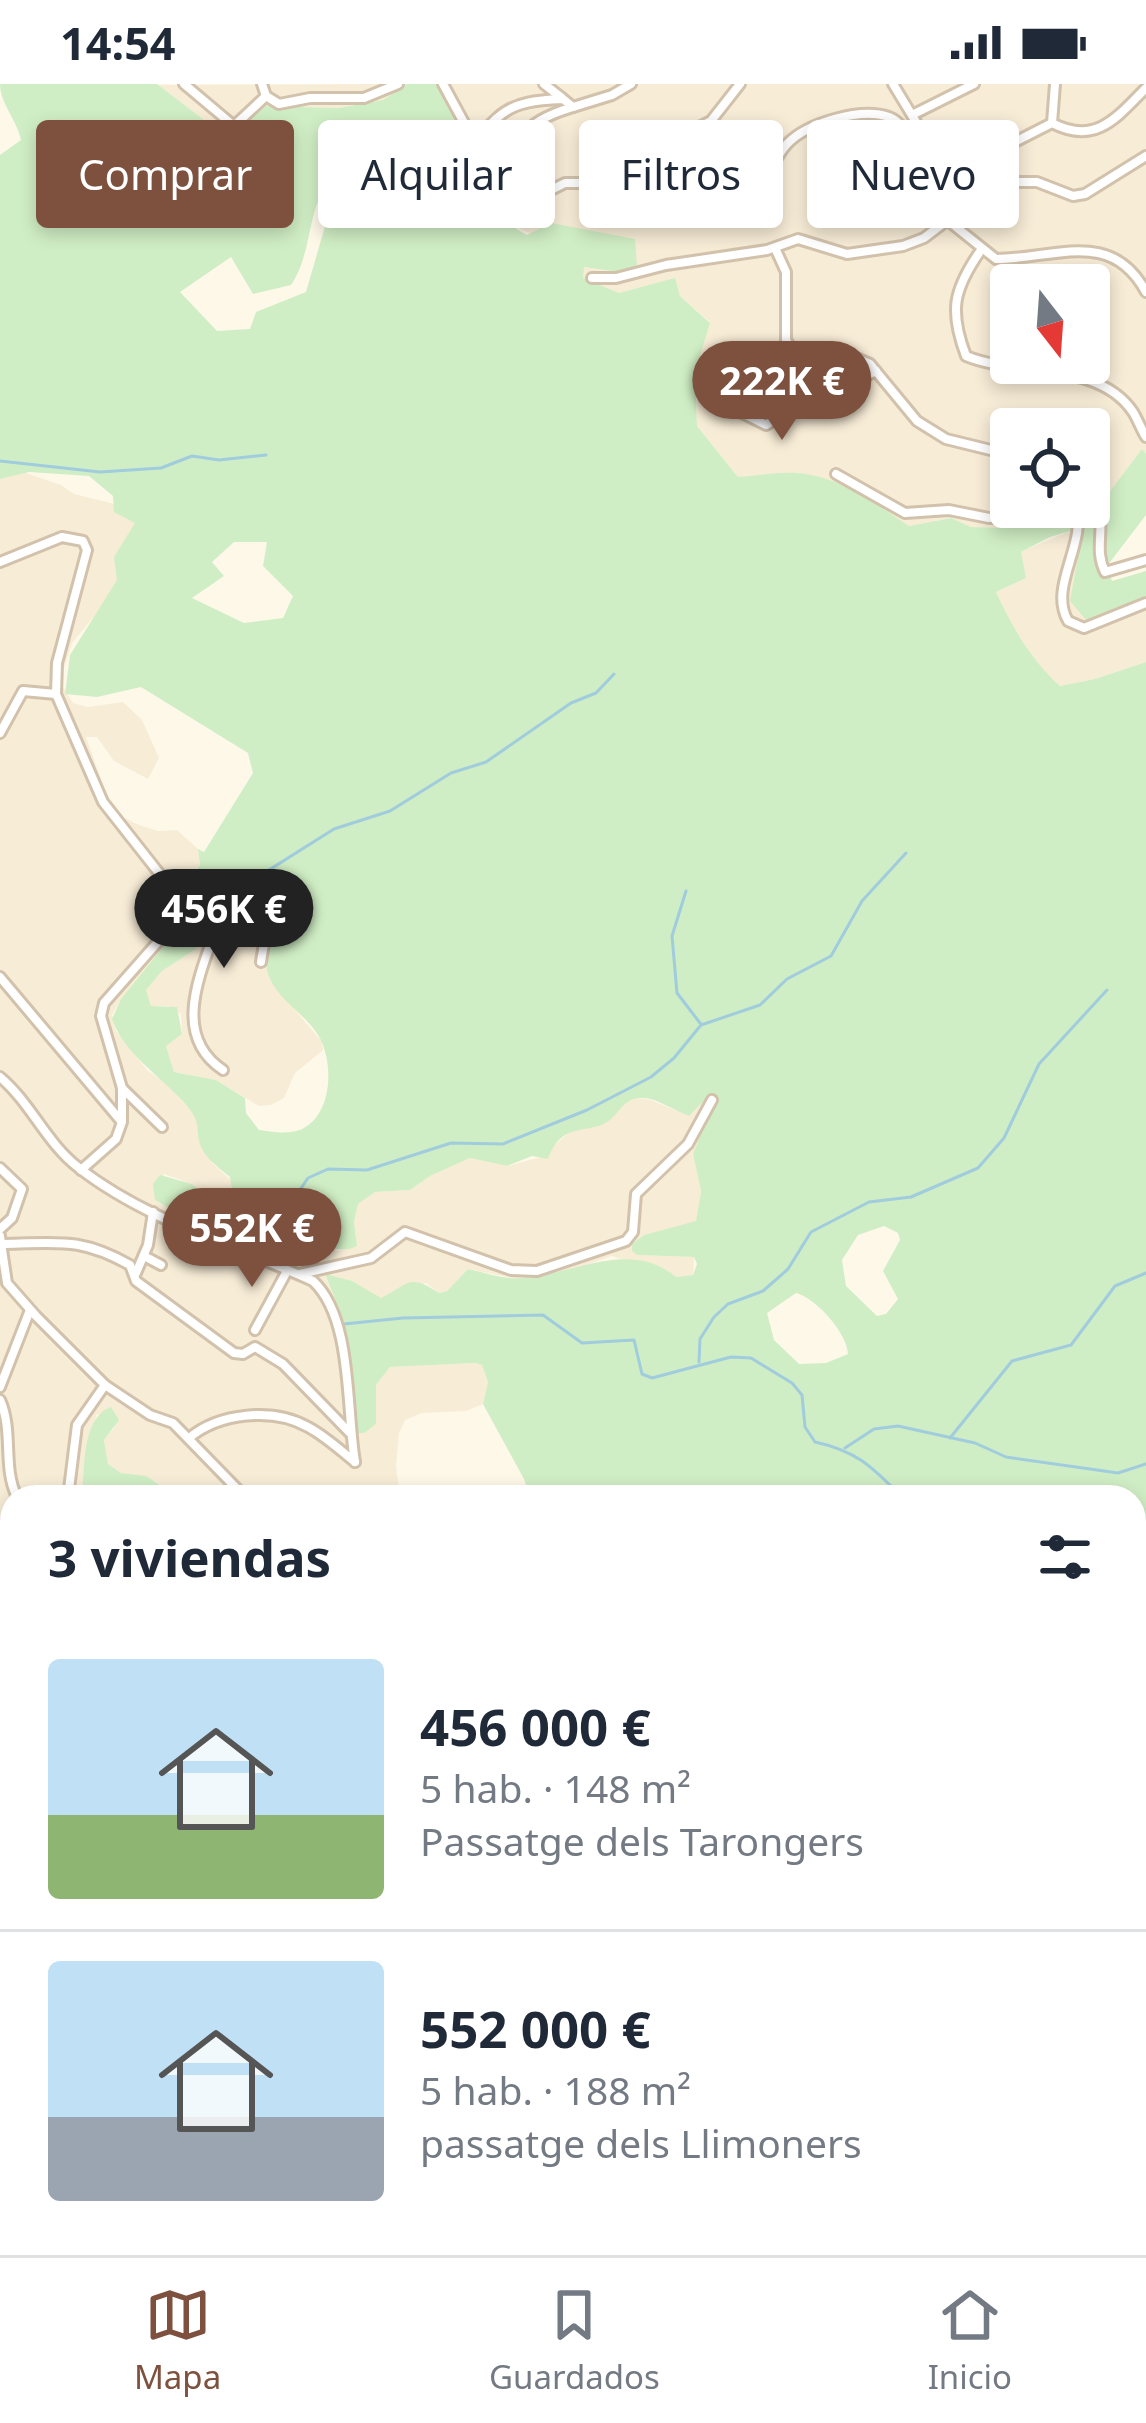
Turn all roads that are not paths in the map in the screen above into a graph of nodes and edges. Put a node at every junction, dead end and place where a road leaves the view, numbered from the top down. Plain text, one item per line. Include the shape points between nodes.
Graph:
1 (184, 84) edge
2 (262, 84) edge
3 (398, 84) edge
4 (443, 84) edge
5 (544, 84) edge
6 (631, 84) edge
7 (740, 84) edge
8 (893, 84) edge
9 (974, 84) edge
10 (1055, 84) edge
11 (1146, 88) edge
12 (266, 96) junction
13 (563, 99) junction
14 (573, 107) junction
15 (912, 116) junction
16 (463, 120) edge
17 (494, 120) edge
18 (712, 120) edge
19 (836, 120) edge
20 (890, 120) edge
21 (913, 120) edge
22 (1052, 123) junction
23 (807, 133) edge
24 (783, 152) edge
25 (1146, 155) edge
26 (579, 183) edge
27 (937, 228) edge
28 (953, 228) edge
29 (776, 248) junction
30 (981, 250) junction
31 (592, 278) dead end
32 (1146, 292) edge
33 (875, 371) junction
34 (705, 373) dead end
35 (1146, 437) edge
36 (990, 450) edge
37 (836, 474) dead end
38 (990, 518) edge
39 (1078, 528) edge
40 (1101, 528) edge
41 (1146, 560) edge
42 (0, 562) edge
43 (1146, 603) edge
44 (56, 694) junction
45 (0, 733) edge
46 (229, 884) junction
47 (189, 896) junction
48 (261, 962) dead end
49 (0, 977) edge
50 (223, 1070) dead end
51 (0, 1077) edge
52 (122, 1088) junction
53 (712, 1100) dead end
54 (122, 1122) junction
55 (162, 1127) dead end
56 (0, 1168) edge
57 (81, 1170) junction
58 (153, 1212) junction
59 (1, 1236) edge
60 (144, 1256) junction
61 (161, 1265) dead end
62 (287, 1271) junction
63 (136, 1274) junction
64 (298, 1274) junction
65 (30, 1310) junction
66 (255, 1330) dead end
67 (105, 1384) junction
68 (0, 1387) edge
69 (0, 1400) edge
70 (350, 1433) junction
71 (189, 1438) junction
72 (11, 1485) edge
73 (70, 1485) edge
74 (234, 1485) edge

1 - 12 street via 234,127
2 - 12 street
3 - 12 street via 364,98 279,104
4 - 16 street
5 - 13 street
6 - 14 street
7 - 18 street
8 - 15 street
9 - 15 street
10 - 22 street
11 - 22 street via 1106,129 1085,133
13 - 14 street
13 - 17 street via 529,101
14 - 26 street via 527,129 506,201 519,206
15 - 21 street
19 - 20 street
22 - 25 street via 1005,147 997,182 1037,182 1073,196
23 - 24 street
27 - 29 street via 903,246 847,254 798,238
28 - 30 street
29 - 31 street
29 - 33 street via 794,353 854,357
30 - 32 street via 1015,259 1091,250 1124,263
30 - 35 street via 954,306 965,356 1102,386 1132,410
33 - 34 street via 766,425 742,413
33 - 36 street via 917,421 946,439
37 - 38 street via 905,513
39 - 43 street via 1062,601 1068,621 1084,628
40 - 41 street via 1105,572
42 - 44 street via 62,537 83,541 87,550 56,663
44 - 45 street via 23,691
44 - 47 street via 110,813 166,882
46 - 47 street
46 - 48 street via 244,885 264,904
46 - 50 street via 194,1019 196,1042
47 - 52 street via 186,910 104,1004
49 - 54 street
51 - 57 street
52 - 54 street
52 - 55 street
53 - 64 street via 688,1144 636,1194 626,1241 537,1271 511,1270 405,1232 371,1258
54 - 57 street via 116,1139
56 - 59 street via 22,1189
57 - 58 street
58 - 60 street
58 - 62 street
59 - 63 street via 88,1244
59 - 65 street via 8,1282
60 - 61 street
60 - 63 street
62 - 64 street
62 - 66 street
63 - 70 street via 234,1353 255,1347 283,1364
64 - 70 street via 324,1291 339,1323
65 - 67 street
65 - 68 street
67 - 71 street
67 - 73 street via 77,1425
69 - 72 street
70 - 71 street via 355,1462 310,1428 277,1417 233,1417
71 - 74 street

